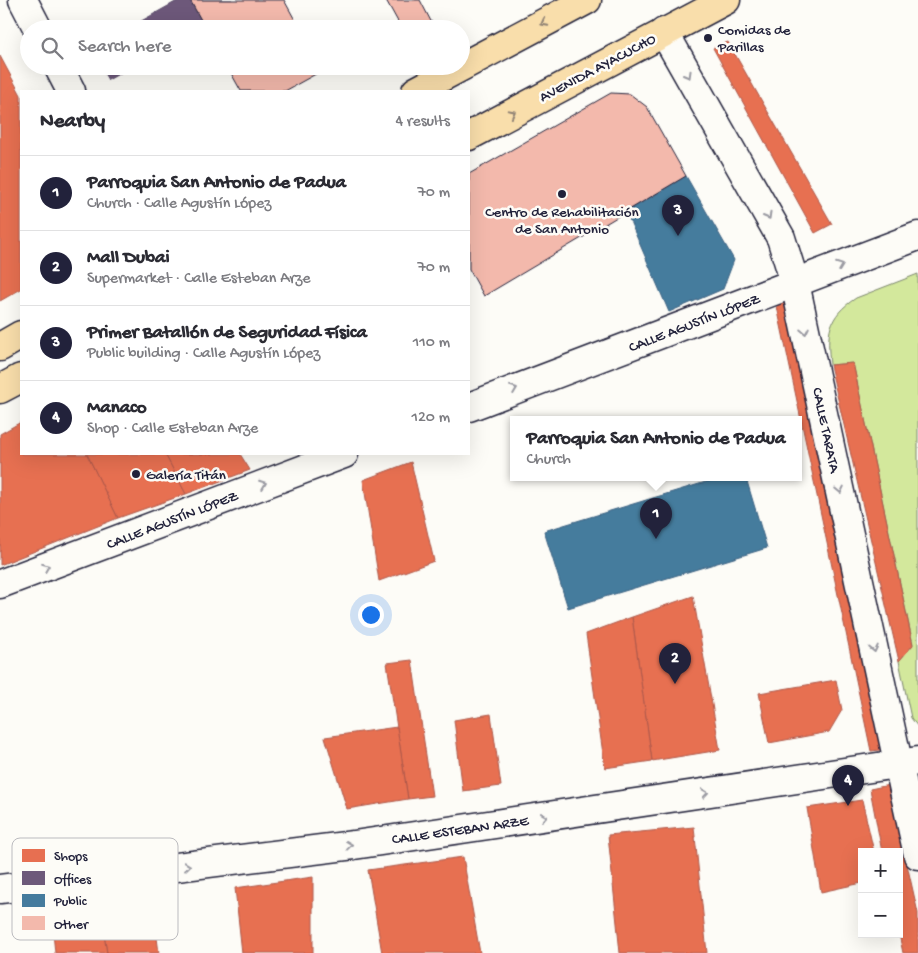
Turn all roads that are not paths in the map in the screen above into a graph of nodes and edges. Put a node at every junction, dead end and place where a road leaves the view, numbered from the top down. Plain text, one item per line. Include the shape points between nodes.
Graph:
1 (23, 0) edge
2 (587, 0) edge
3 (726, 0) edge
4 (33, 20) edge
5 (664, 32) junction
6 (470, 62) edge
7 (63, 75) edge
8 (446, 75) edge
9 (70, 90) edge
10 (418, 90) edge
11 (470, 135) edge
12 (918, 236) edge
13 (795, 283) junction
14 (20, 336) edge
15 (0, 347) edge
16 (20, 379) edge
17 (0, 390) edge
18 (470, 407) edge
19 (341, 455) edge
20 (0, 584) edge
21 (909, 763) edge
22 (918, 855) edge
23 (178, 867) edge

1 - 4 street
2 -> 6 main road
3 - 5 main road, AVENIDA AYACUCHO
11 -> 5 main road, AVENIDA AYACUCHO
5 -> 13 street, CALLE TARATA via 780,238
7 - 9 street
8 -> 10 main road
13 -> 12 street, CALLE AGUSTÍN LÓPEZ
18 -> 13 street, CALLE AGUSTÍN LÓPEZ
13 -> 21 street, CALLE TARATA
14 - 15 main road
16 - 17 main road
20 -> 19 street, CALLE AGUSTÍN LÓPEZ
21 - 22 street, CALLE TARATA
23 -> 21 street, CALLE ESTEBAN ARZE via 354,845

